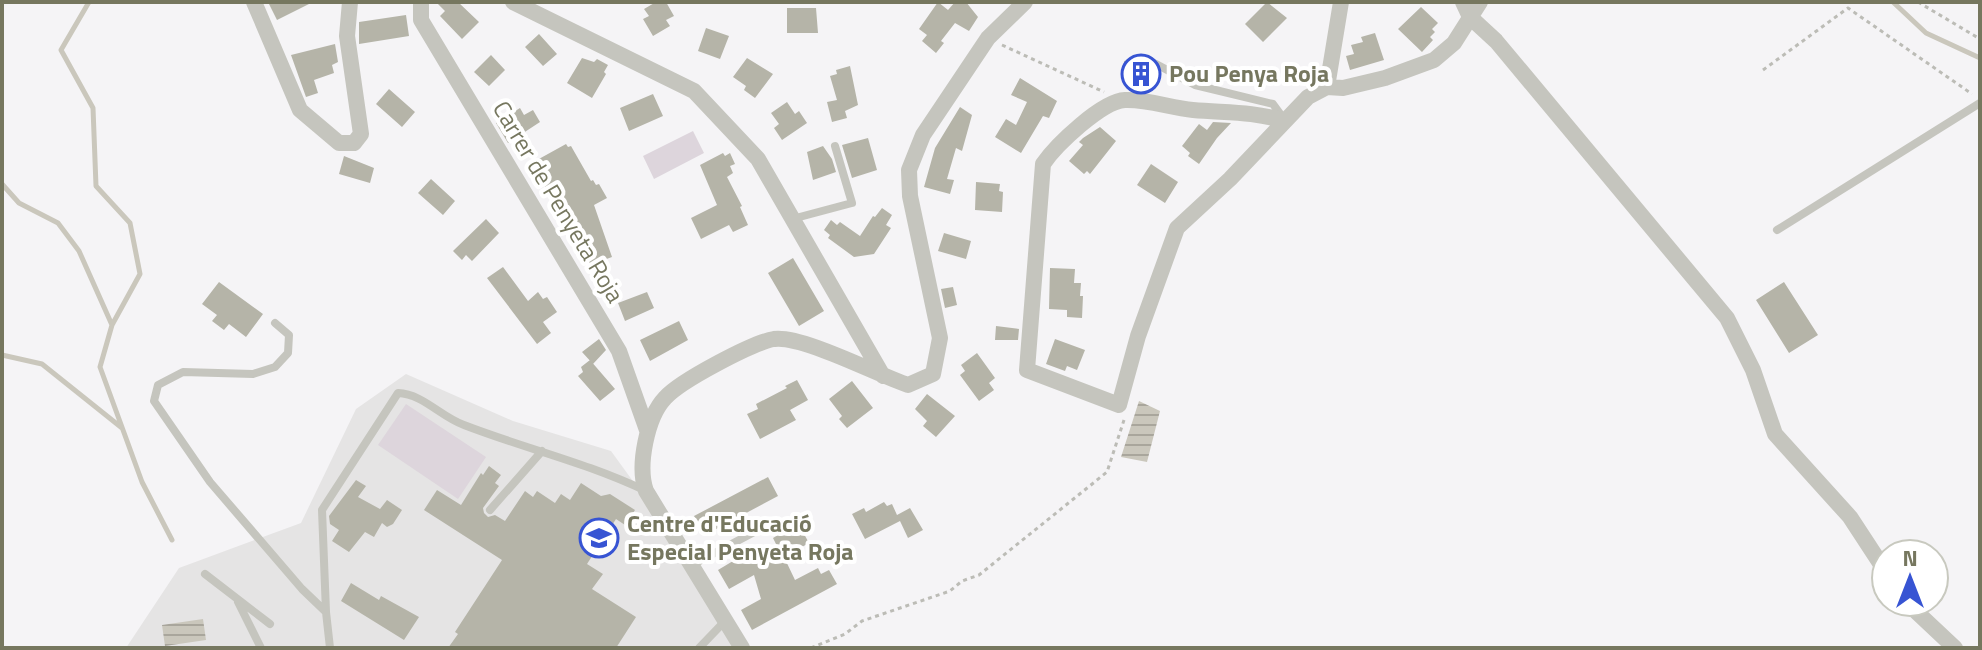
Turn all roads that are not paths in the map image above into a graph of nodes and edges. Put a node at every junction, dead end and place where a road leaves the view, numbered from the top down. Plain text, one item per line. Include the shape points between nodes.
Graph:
1 (254, 2) edge
2 (350, 2) edge
3 (421, 2) edge
4 (513, 2) edge
5 (1025, 2) edge
6 (1341, 2) edge
7 (1480, 2) edge
8 (1467, 10) edge
9 (1156, 64) dead end
10 (1327, 87) junction
11 (1980, 101) edge
12 (1285, 121) junction
13 (835, 146) dead end
14 (792, 219) junction
15 (1777, 230) dead end
16 (275, 323) dead end
17 (883, 376) junction
18 (647, 430) junction
19 (542, 451) junction
20 (646, 491) junction
21 (490, 510) dead end
22 (758, 530) dead end
23 (1870, 548) edge
24 (691, 566) junction
25 (205, 574) dead end
26 (236, 597) junction
27 (326, 612) junction
28 (1923, 618) edge
29 (725, 620) junction
30 (270, 624) dead end
31 (261, 648) edge
32 (330, 648) edge
33 (699, 648) edge
34 (742, 648) edge
35 (1955, 648) edge

1 - 2 street via 300,110 339,143 354,143 361,134 347,36
3 - 18 street, Carrer de Penyeta Roja via 421,20 619,351
4 - 14 street via 694,91 758,159
5 - 17 street via 988,38 923,135 909,170 940,338 933,374 908,385
6 - 10 street
7 - 8 street
8 - 10 street via 1454,43 1434,60 1385,78
8 - 23 street via 1727,318 1753,370 1775,434 1850,517
9 - 12 lane via 1195,85 1273,104
10 - 12 street via 1308,97
11 - 15 lane
12 - 12 street via 1254,112 1122,100 1056,145 1043,164 1027,370 1119,405 1177,228
13 - 14 lane via 852,203
14 - 17 street
16 - 27 lane via 289,335 288,353 275,367 253,374 183,372 158,385 154,401 210,482
17 - 18 street via 802,343 774,339 712,365 665,398
18 - 20 street via 642,476
19 - 20 lane
19 - 21 lane
19 - 27 lane via 461,424 411,394 398,393 322,510
20 - 24 street
22 - 24 lane
24 - 29 street
25 - 26 lane
26 - 30 lane
26 - 31 lane
27 - 32 lane
28 - 35 street
29 - 33 lane
29 - 34 street

